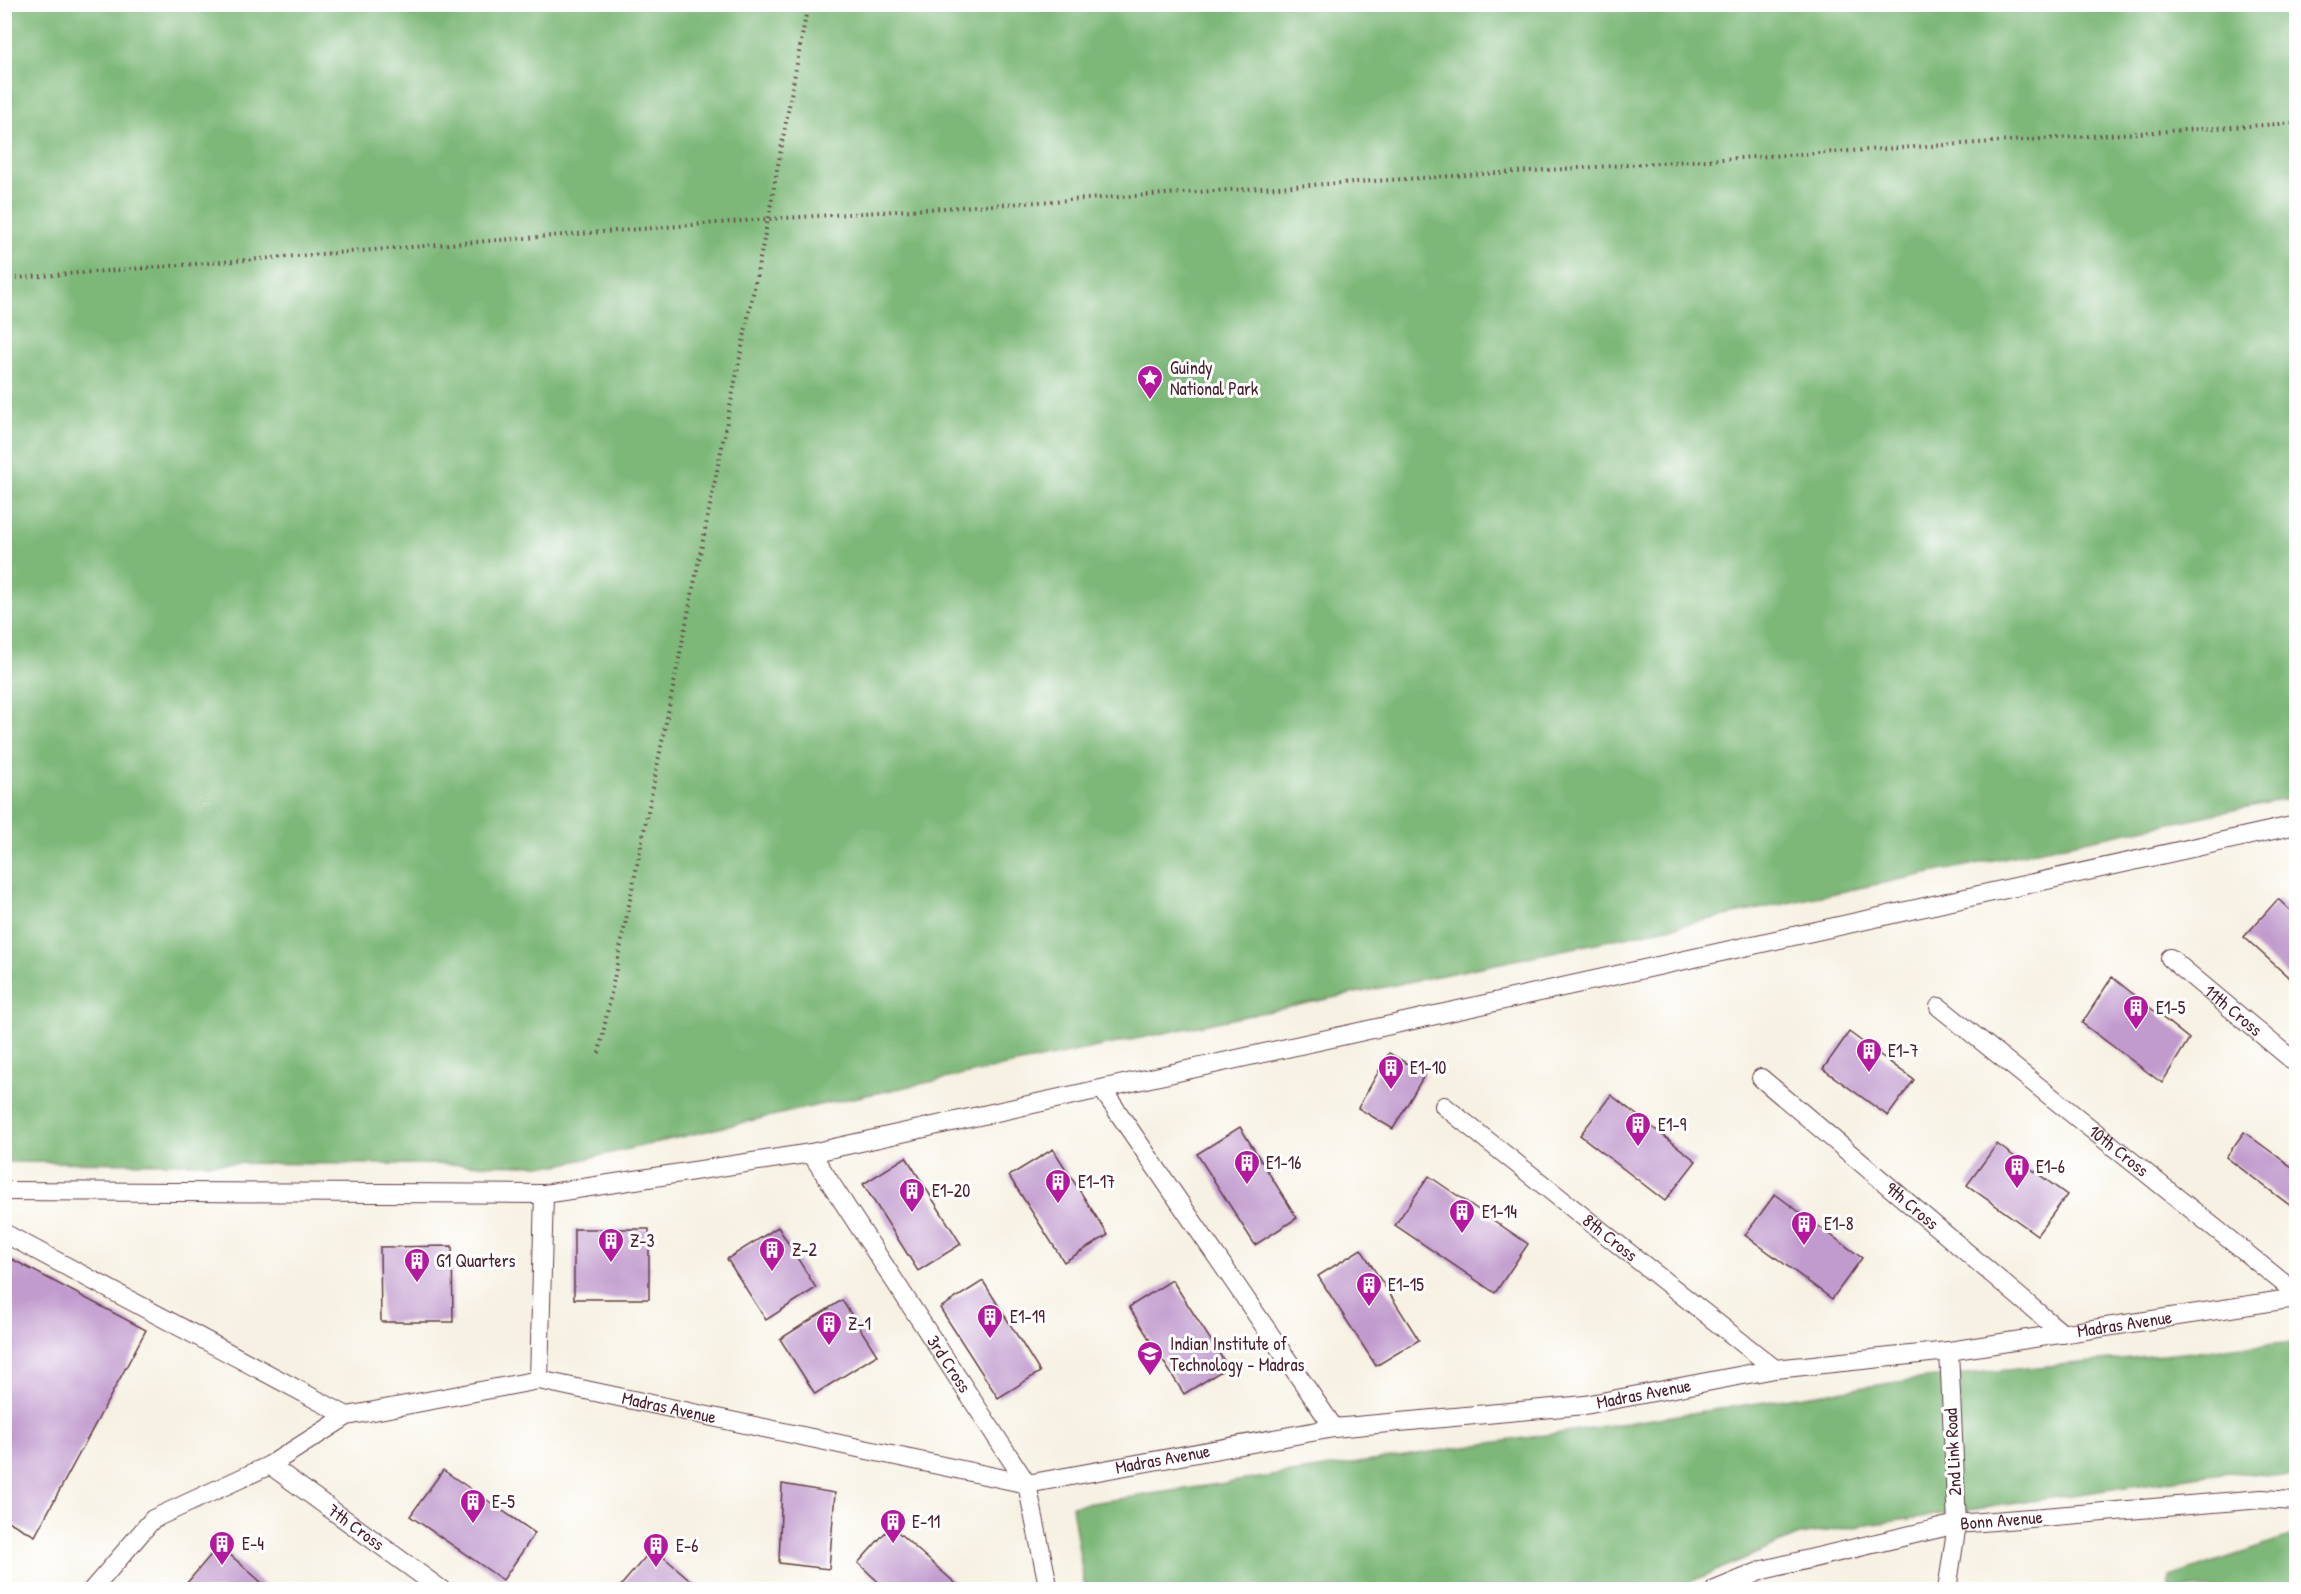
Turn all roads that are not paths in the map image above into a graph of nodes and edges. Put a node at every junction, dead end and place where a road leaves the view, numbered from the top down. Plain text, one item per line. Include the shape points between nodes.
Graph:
1 (2296, 825) edge
2 (2170, 958) dead end
3 (1940, 1007) dead end
4 (2296, 1063) edge
5 (1761, 1078) dead end
6 (1102, 1089) junction
7 (1444, 1106) dead end
8 (811, 1153) junction
9 (4, 1191) edge
10 (544, 1194) junction
11 (4, 1233) edge
12 (2296, 1295) edge
13 (2063, 1334) junction
14 (1949, 1351) junction
15 (1775, 1369) junction
16 (539, 1380) junction
17 (347, 1416) junction
18 (1334, 1428) junction
19 (270, 1465) junction
20 (1027, 1484) junction
21 (2296, 1501) edge
22 (1957, 1524) junction
23 (92, 1590) edge
24 (442, 1590) edge
25 (1049, 1590) edge
26 (1715, 1590) edge
27 (1947, 1590) edge

1 - 6 lane
2 - 4 lane, 11th Cross
3 - 12 lane, 10th Cross
5 - 13 lane, 9th Cross
6 - 8 lane
6 - 18 lane
7 - 15 lane, 8th Cross
8 - 10 lane
8 - 20 lane, 3rd Cross
9 - 10 lane
10 - 16 lane
11 - 17 lane
12 - 13 lane, Madras Avenue
13 - 14 lane, Madras Avenue
14 - 15 lane, Madras Avenue
14 - 22 lane, 2nd Link Road
15 - 18 lane, Madras Avenue via 1585,1405
16 - 17 lane, Madras Avenue
16 - 20 lane, Madras Avenue
17 - 19 lane, Madras Avenue
18 - 20 lane, Madras Avenue
19 - 23 lane, Madras Avenue via 153,1519
19 - 24 lane, 7th Cross
20 - 25 lane, 3rd Cross
21 - 22 lane, Bonn Avenue via 2262,1499
22 - 26 lane, Bonn Avenue via 1763,1570
22 - 27 lane, 2nd Link Road

